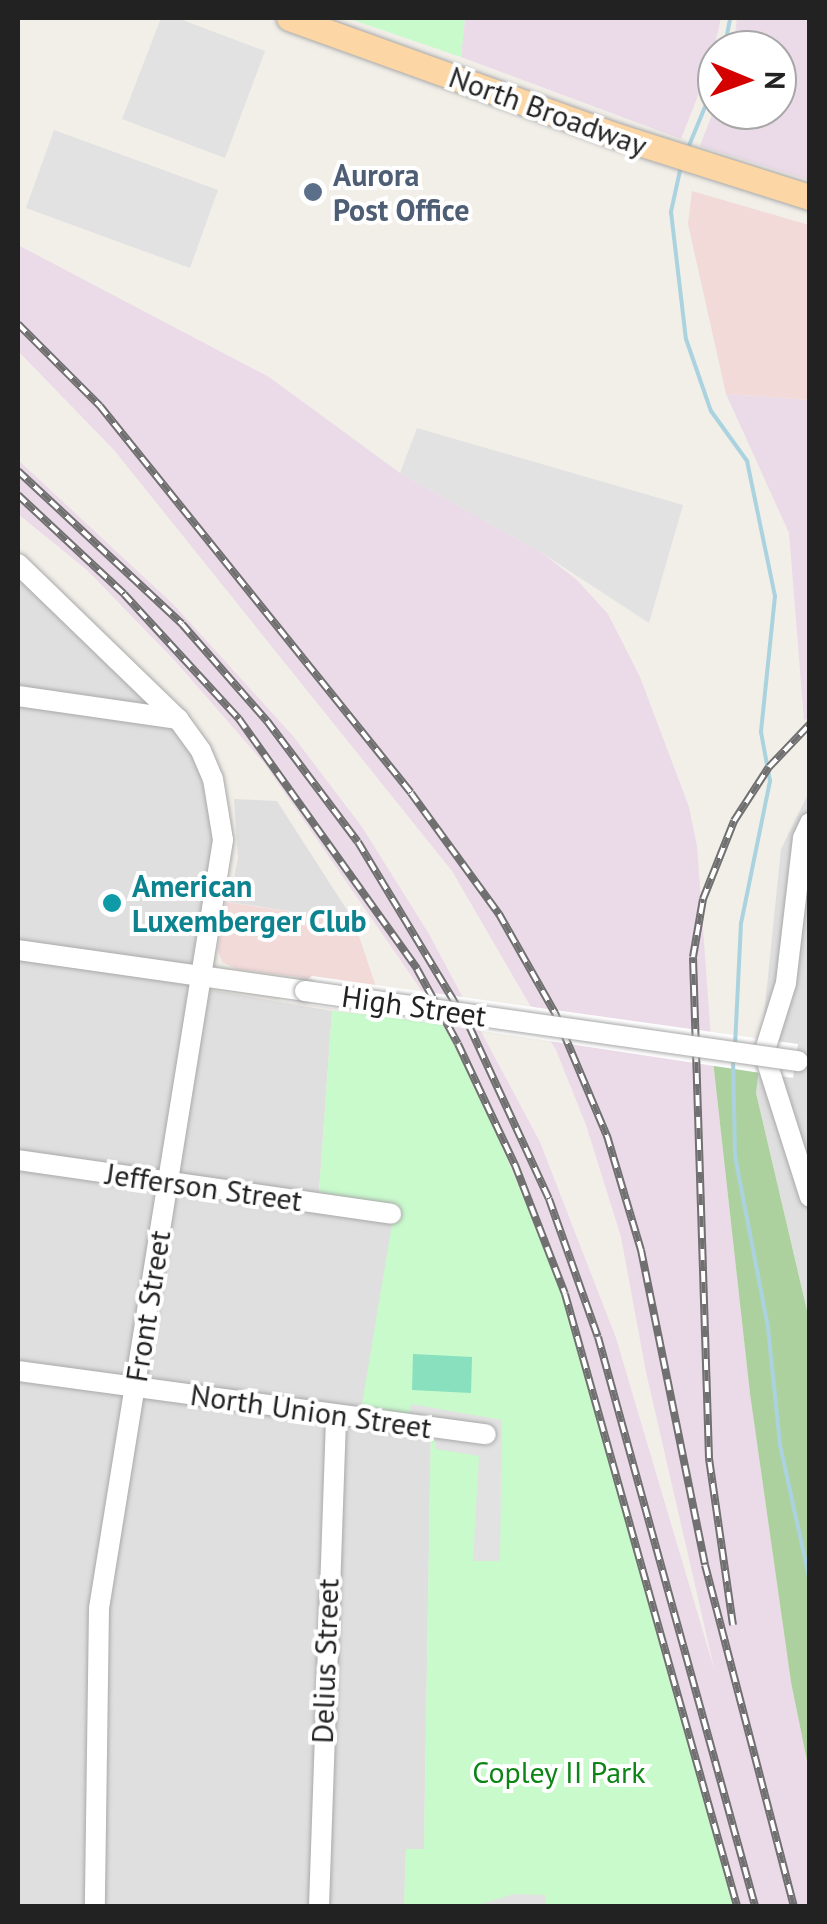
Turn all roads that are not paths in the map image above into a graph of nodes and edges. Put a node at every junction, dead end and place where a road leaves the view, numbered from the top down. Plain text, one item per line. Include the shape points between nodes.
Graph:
1 (290, 18) edge
2 (810, 198) edge
3 (18, 566) edge
4 (18, 696) edge
5 (178, 720) junction
6 (810, 823) edge
7 (18, 950) edge
8 (202, 976) junction
9 (804, 1062) edge
10 (18, 1160) edge
11 (168, 1182) junction
12 (810, 1197) edge
13 (391, 1214) dead end
14 (18, 1371) edge
15 (134, 1387) junction
16 (336, 1415) junction
17 (486, 1434) dead end
18 (95, 1906) edge
19 (319, 1906) edge

1 - 2 main road, North Broadway
3 - 5 street, Front Street
4 - 5 street
5 - 8 street, Front Street via 201,751 224,840
6 - 12 street via 786,982 764,1053
7 - 8 street, High Street
8 - 9 street, High Street, bridge
8 - 11 street, Front Street
10 - 11 street, Jefferson Street
11 - 13 street, Jefferson Street
11 - 15 street, Front Street
14 - 15 street, North Union Street
15 - 16 street, North Union Street
15 - 18 street, Front Street via 99,1608
16 - 17 street, North Union Street
16 - 19 street, Delius Street

